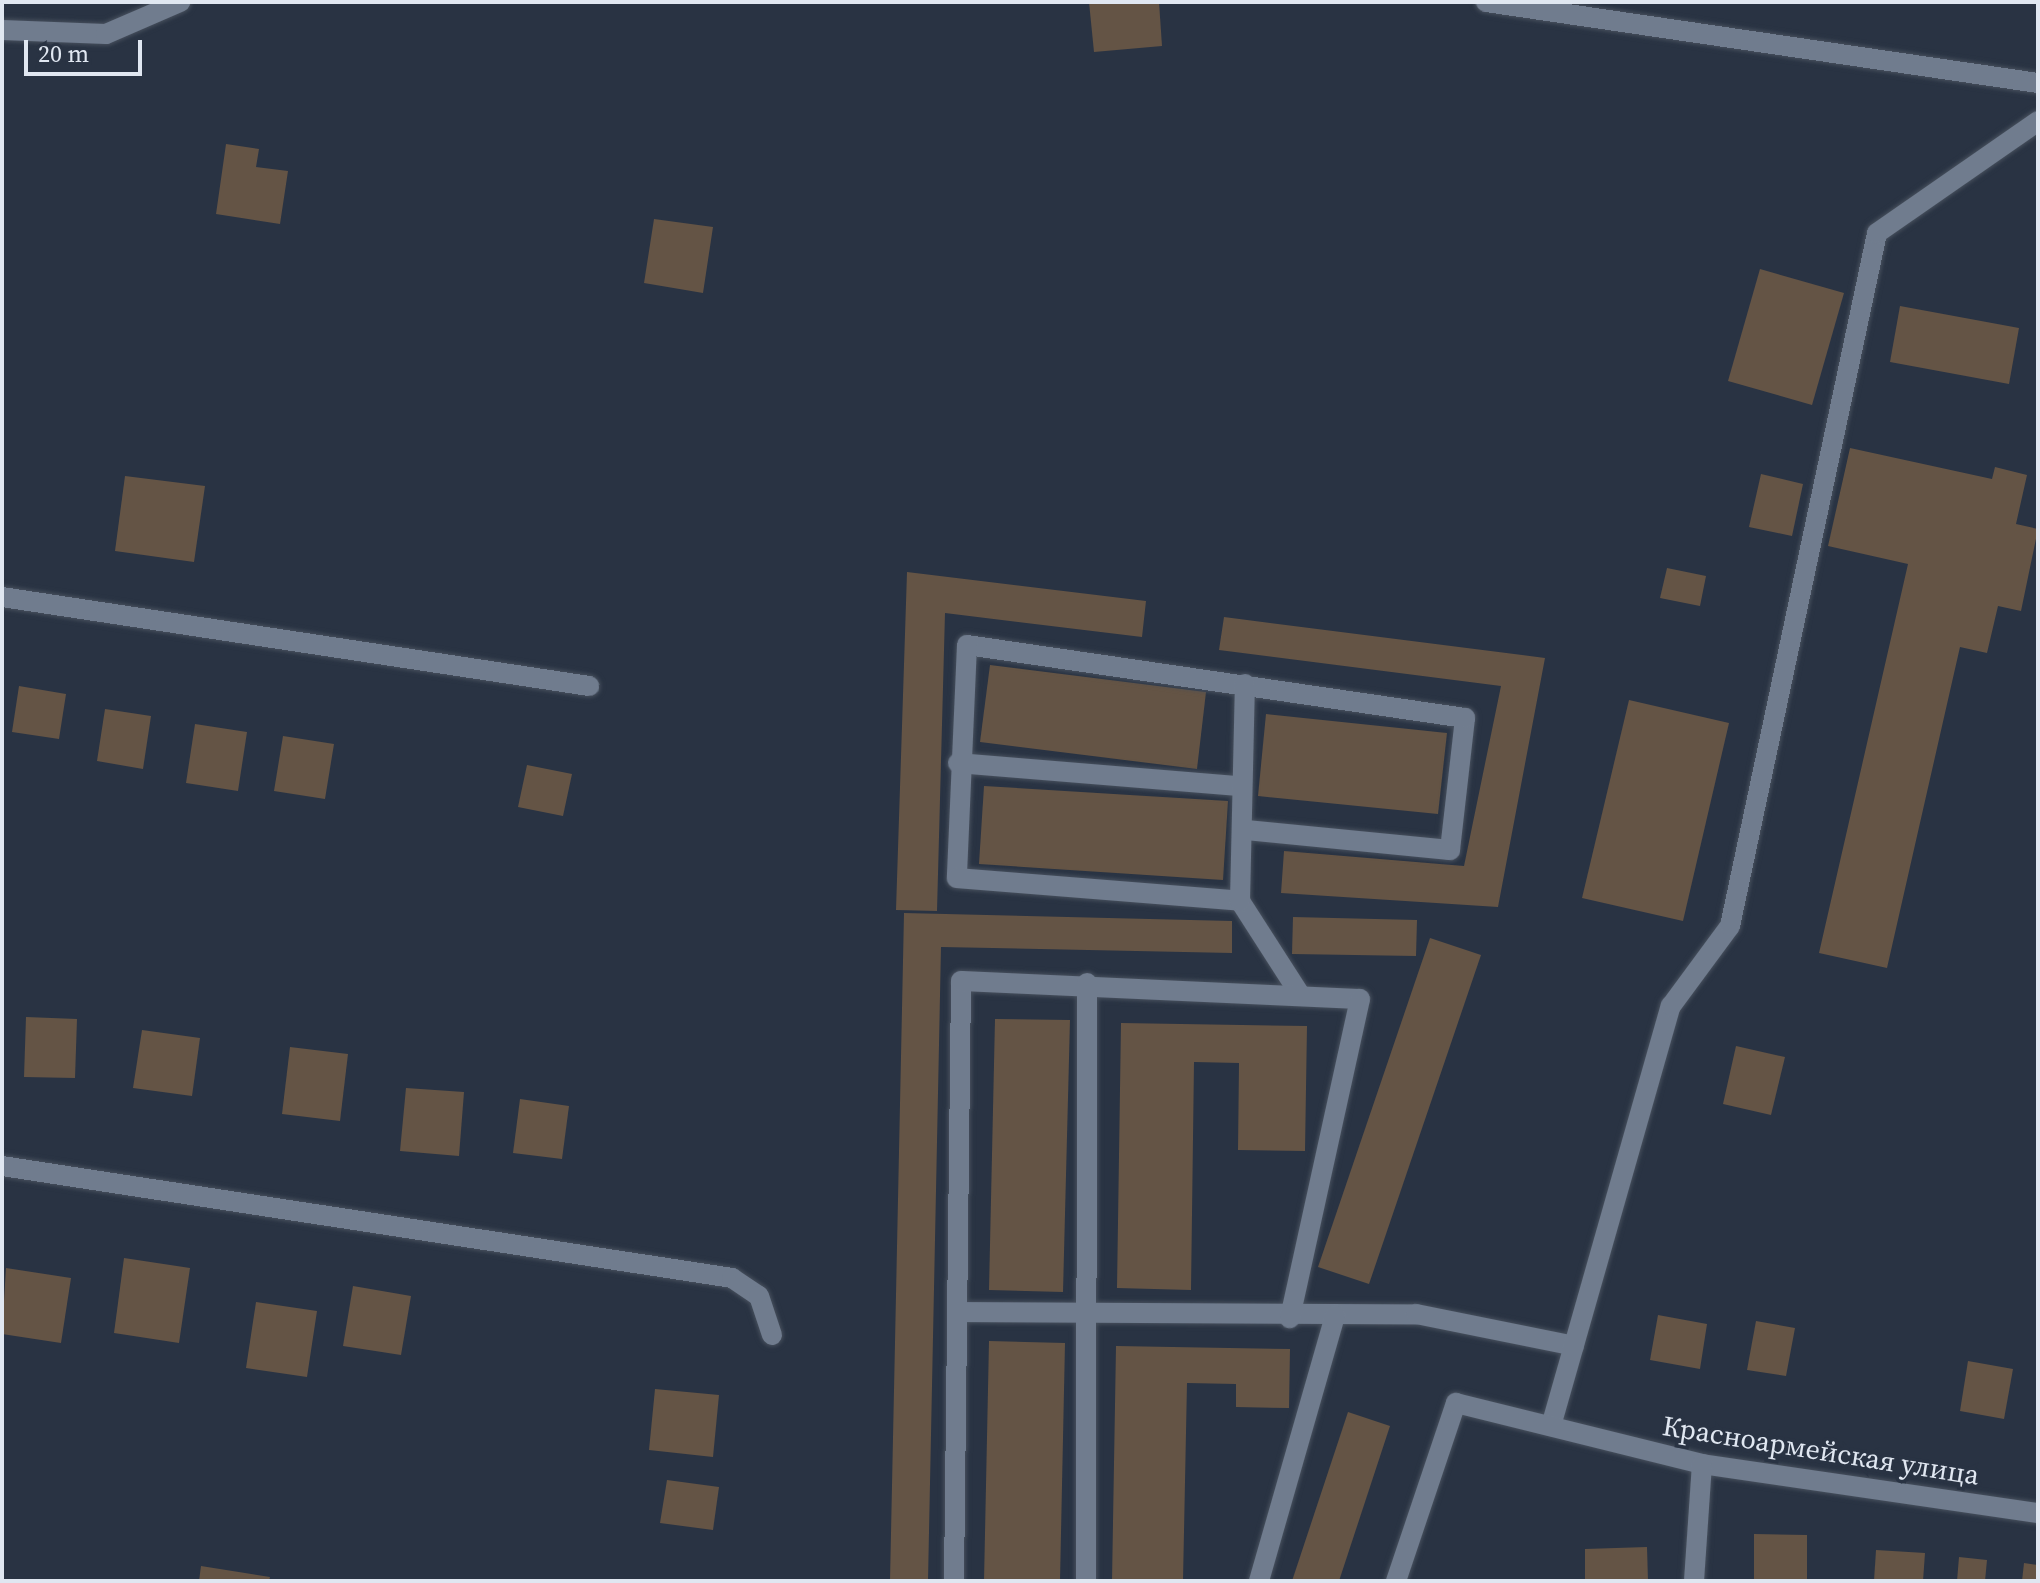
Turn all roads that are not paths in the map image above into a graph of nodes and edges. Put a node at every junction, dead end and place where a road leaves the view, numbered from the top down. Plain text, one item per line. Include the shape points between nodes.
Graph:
1 (180, 2) edge
2 (1486, 2) edge
3 (2, 30) edge
4 (2038, 83) edge
5 (2038, 121) edge
6 (2, 597) edge
7 (1245, 684) junction
8 (589, 686) dead end
9 (958, 763) junction
10 (1238, 786) junction
11 (1246, 830) junction
12 (1240, 901) junction
13 (1087, 983) junction
14 (1299, 993) junction
15 (2, 1166) edge
16 (960, 1312) junction
17 (1089, 1314) junction
18 (1335, 1316) junction
19 (1290, 1318) junction
20 (772, 1335) dead end
21 (1574, 1346) junction
22 (1551, 1426) junction
23 (1702, 1464) junction
24 (2038, 1513) edge
25 (954, 1581) edge
26 (1086, 1581) edge
27 (1259, 1581) edge
28 (1396, 1581) edge
29 (1694, 1581) edge

1 - 3 street via 106,34
2 - 4 street
5 - 21 street via 1877,233 1730,926 1671,1006
6 - 8 street
7 - 9 street via 967,645
7 - 10 street
7 - 11 street via 1465,718 1450,850
9 - 10 street
9 - 12 street via 957,878
10 - 11 street
11 - 12 street
12 - 14 street
13 - 14 street
13 - 16 street via 961,981
13 - 17 street
14 - 19 street via 1360,999
15 - 20 street via 732,1278 759,1296
16 - 17 street
16 - 25 street
17 - 19 street
17 - 26 street
18 - 19 street
18 - 21 street via 1416,1314
18 - 27 street
21 - 22 street
22 - 23 street, Красноармейская улица
22 - 28 street, Красноармейская улица via 1456,1403
23 - 24 street, Красноармейская улица
23 - 29 street

